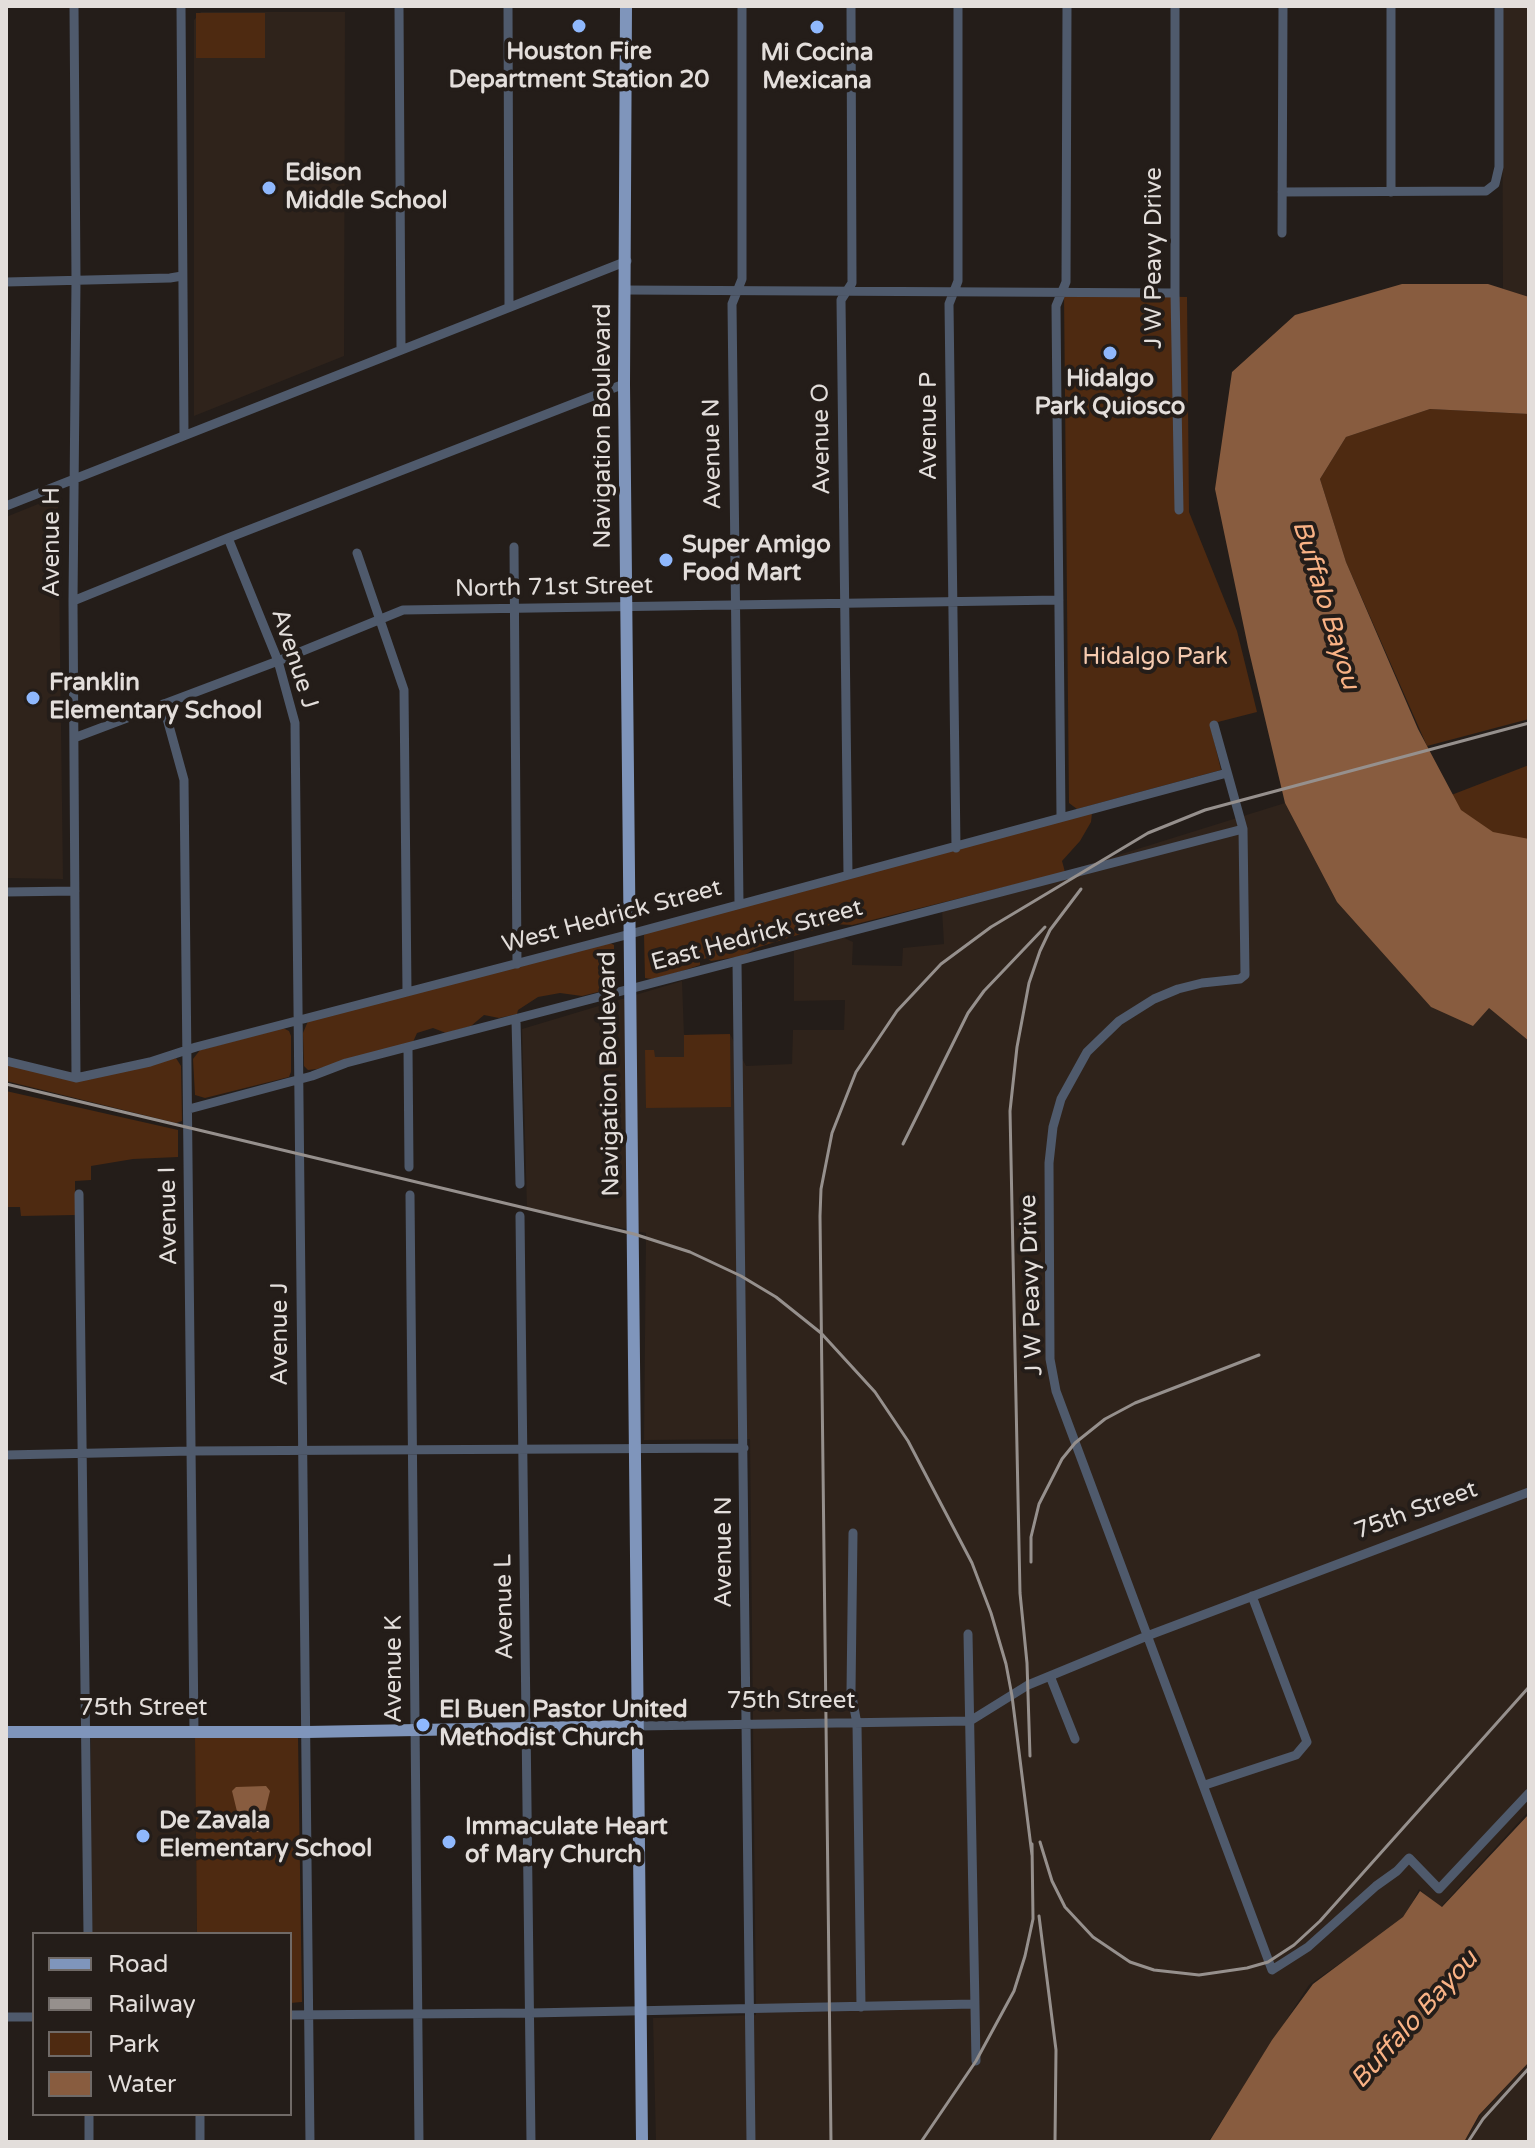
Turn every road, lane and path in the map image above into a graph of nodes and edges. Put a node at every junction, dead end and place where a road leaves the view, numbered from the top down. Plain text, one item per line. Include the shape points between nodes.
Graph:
1 (74, 6) edge
2 (181, 6) edge
3 (399, 6) edge
4 (508, 6) edge
5 (626, 6) edge
6 (742, 6) edge
7 (851, 6) edge
8 (958, 6) edge
9 (1067, 6) edge
10 (1175, 6) edge
11 (1283, 6) edge
12 (1391, 6) edge
13 (1499, 6) edge
14 (1282, 192) junction
15 (1391, 192) junction
16 (1282, 233) dead end
17 (627, 261) junction
18 (182, 276) junction
19 (76, 280) junction
20 (6, 282) edge
21 (625, 290) junction
22 (847, 290) junction
23 (737, 291) junction
24 (954, 291) junction
25 (1062, 292) junction
26 (1175, 293) junction
27 (509, 307) junction
28 (401, 349) junction
29 (624, 384) junction
30 (184, 435) junction
31 (73, 479) junction
32 (6, 506) edge
33 (1179, 510) dead end
34 (228, 538) junction
35 (514, 547) dead end
36 (357, 553) dead end
37 (1059, 600) junction
38 (73, 601) junction
39 (951, 601) junction
40 (844, 603) junction
41 (734, 605) junction
42 (626, 607) junction
43 (514, 608) junction
44 (379, 619) junction
45 (278, 661) junction
46 (163, 704) junction
47 (1214, 725) dead end
48 (74, 738) junction
49 (1227, 773) junction
50 (1061, 816) junction
51 (1243, 829) junction
52 (956, 848) junction
53 (848, 875) junction
54 (75, 891) junction
55 (6, 892) edge
56 (739, 904) junction
57 (630, 934) junction
58 (737, 962) junction
59 (517, 964) junction
60 (632, 989) junction
61 (407, 992) junction
62 (298, 1020) junction
63 (516, 1020) junction
64 (408, 1048) junction
65 (187, 1049) junction
66 (6, 1061) edge
67 (76, 1078) junction
68 (298, 1080) junction
69 (189, 1109) junction
70 (409, 1167) dead end
71 (520, 1184) dead end
72 (79, 1194) dead end
73 (410, 1195) dead end
74 (520, 1216) dead end
75 (636, 1447) junction
76 (744, 1448) junction
77 (523, 1449) junction
78 (302, 1450) junction
79 (191, 1451) junction
80 (413, 1451) junction
81 (82, 1454) junction
82 (6, 1455) edge
83 (1529, 1492) edge
84 (853, 1533) dead end
85 (1252, 1596) junction
86 (968, 1634) dead end
87 (1147, 1636) junction
88 (1050, 1676) junction
89 (970, 1721) junction
90 (745, 1723) junction
91 (857, 1724) junction
92 (637, 1726) junction
93 (527, 1728) junction
94 (416, 1730) junction
95 (86, 1731) junction
96 (6, 1732) edge
97 (194, 1732) junction
98 (307, 1732) junction
99 (1075, 1739) dead end
100 (1205, 1785) junction
101 (1529, 1793) edge
102 (88, 1932) edge
103 (974, 2004) junction
104 (861, 2007) junction
105 (751, 2009) junction
106 (640, 2010) junction
107 (418, 2013) junction
108 (530, 2013) junction
109 (292, 2015) edge
110 (309, 2015) junction
111 (6, 2017) edge
112 (32, 2017) edge
113 (976, 2061) dead end
114 (89, 2116) edge
115 (200, 2116) edge
116 (89, 2142) edge
117 (200, 2142) edge
118 (310, 2142) edge
119 (419, 2142) edge
120 (531, 2142) edge
121 (642, 2142) edge
122 (751, 2142) edge

1 - 19 street, Avenue H
2 - 18 street
3 - 28 street
4 - 27 street
5 - 17 main road, Navigation Boulevard
6 - 23 street, Avenue N via 742,279
7 - 22 street, Avenue O via 852,283
8 - 24 street, Avenue P
9 - 25 street
10 - 26 street, J W Peavy Drive
11 - 14 street
12 - 15 street
13 - 15 street via 1495,184 1486,191
14 - 15 street
14 - 16 street
17 - 21 main road, Navigation Boulevard
17 - 27 street
18 - 19 street
18 - 30 street
19 - 20 street
19 - 31 street, Avenue H
21 - 23 street
21 - 29 main road, Navigation Boulevard
22 - 23 street
22 - 24 street
22 - 40 street, Avenue O via 841,300
23 - 41 street, Avenue N via 732,304
24 - 25 street
24 - 39 street, Avenue P via 949,304
25 - 26 street
25 - 37 street via 1056,306
26 - 33 street, J W Peavy Drive
27 - 28 street
28 - 30 street
29 - 34 street
29 - 42 main road, Navigation Boulevard
30 - 31 street
31 - 32 street
31 - 38 street, Avenue H
34 - 38 street
34 - 45 street, Avenue J
35 - 43 street
36 - 44 street
37 - 39 street, North 71st Street
37 - 50 street
38 - 48 street, Avenue H
39 - 40 street, North 71st Street
39 - 52 street, Avenue P
40 - 41 street, North 71st Street
40 - 53 street, Avenue O
41 - 42 street, North 71st Street
41 - 56 street, Avenue N
42 - 43 street, North 71st Street
42 - 57 main road, Navigation Boulevard
43 - 44 street, North 71st Street via 403,610
43 - 59 street
44 - 45 street, North 71st Street
44 - 61 street via 404,690
45 - 46 street, North 71st Street
45 - 62 street, Avenue J via 295,723
46 - 48 street, North 71st Street
46 - 65 street, Avenue I via 184,780
47 - 49 street, J W Peavy Drive
48 - 54 street, Avenue H
49 - 50 street, West Hedrick Street
49 - 51 street, J W Peavy Drive
50 - 52 street, West Hedrick Street
51 - 58 street, East Hedrick Street
51 - 87 street, J W Peavy Drive via 1245,975 1178,989 1119,1021 1074,1072 1053,1127 1050,1359 1056,1391
52 - 53 street, West Hedrick Street
53 - 56 street, West Hedrick Street
54 - 55 street
54 - 67 street, Avenue H
56 - 57 street, West Hedrick Street
57 - 59 street, West Hedrick Street
57 - 60 main road, Navigation Boulevard
58 - 60 street, East Hedrick Street
58 - 76 street, Avenue N
59 - 61 street, West Hedrick Street
60 - 63 street, East Hedrick Street
60 - 75 main road, Navigation Boulevard
61 - 62 street, West Hedrick Street
62 - 65 street, West Hedrick Street
62 - 68 street, Avenue J
63 - 64 street, East Hedrick Street
63 - 71 street
64 - 68 street, East Hedrick Street
64 - 70 street
65 - 67 street, West Hedrick Street
65 - 69 street, Avenue I
66 - 67 street, West Hedrick Street
68 - 69 street, East Hedrick Street
68 - 78 street, Avenue J
69 - 79 street, Avenue I
72 - 81 street
73 - 80 street, Avenue K
74 - 77 street, Avenue L
75 - 76 street
75 - 77 street
75 - 92 main road, Navigation Boulevard
76 - 90 street, Avenue N
77 - 80 street
77 - 93 street, Avenue L
78 - 79 street
78 - 80 street
78 - 98 street, Avenue J
79 - 81 street
79 - 97 street, Avenue I
80 - 94 street, Avenue K
81 - 82 street
81 - 95 street
83 - 85 street, 75th Street
84 - 91 street via 851,1691
85 - 87 street, 75th Street
85 - 100 street via 1307,1742 1296,1755
86 - 89 street
87 - 88 street, 75th Street
87 - 100 street, J W Peavy Drive
88 - 89 street, 75th Street
88 - 99 street
89 - 91 street, 75th Street
89 - 103 street
90 - 91 street, 75th Street
90 - 92 street, 75th Street
90 - 105 street, Avenue N
91 - 104 street
92 - 93 main road, 75th Street
92 - 106 main road, Navigation Boulevard
93 - 94 main road, 75th Street
93 - 108 street, Avenue L
94 - 98 main road, 75th Street
94 - 107 street, Avenue K
95 - 96 main road, 75th Street
95 - 97 main road, 75th Street
95 - 102 street
97 - 98 main road, 75th Street
98 - 110 street, Avenue J
100 - 101 street, J W Peavy Drive via 1272,1970 1308,1947 1409,1858 1439,1889
103 - 104 street
103 - 113 street
104 - 105 street
105 - 106 street
105 - 122 street, Avenue N
106 - 108 street
106 - 121 main road, Navigation Boulevard
107 - 108 street
107 - 110 street
107 - 119 street, Avenue K
108 - 120 street, Avenue L
109 - 110 street
110 - 118 street, Avenue J
111 - 112 street
114 - 116 street
115 - 117 street

